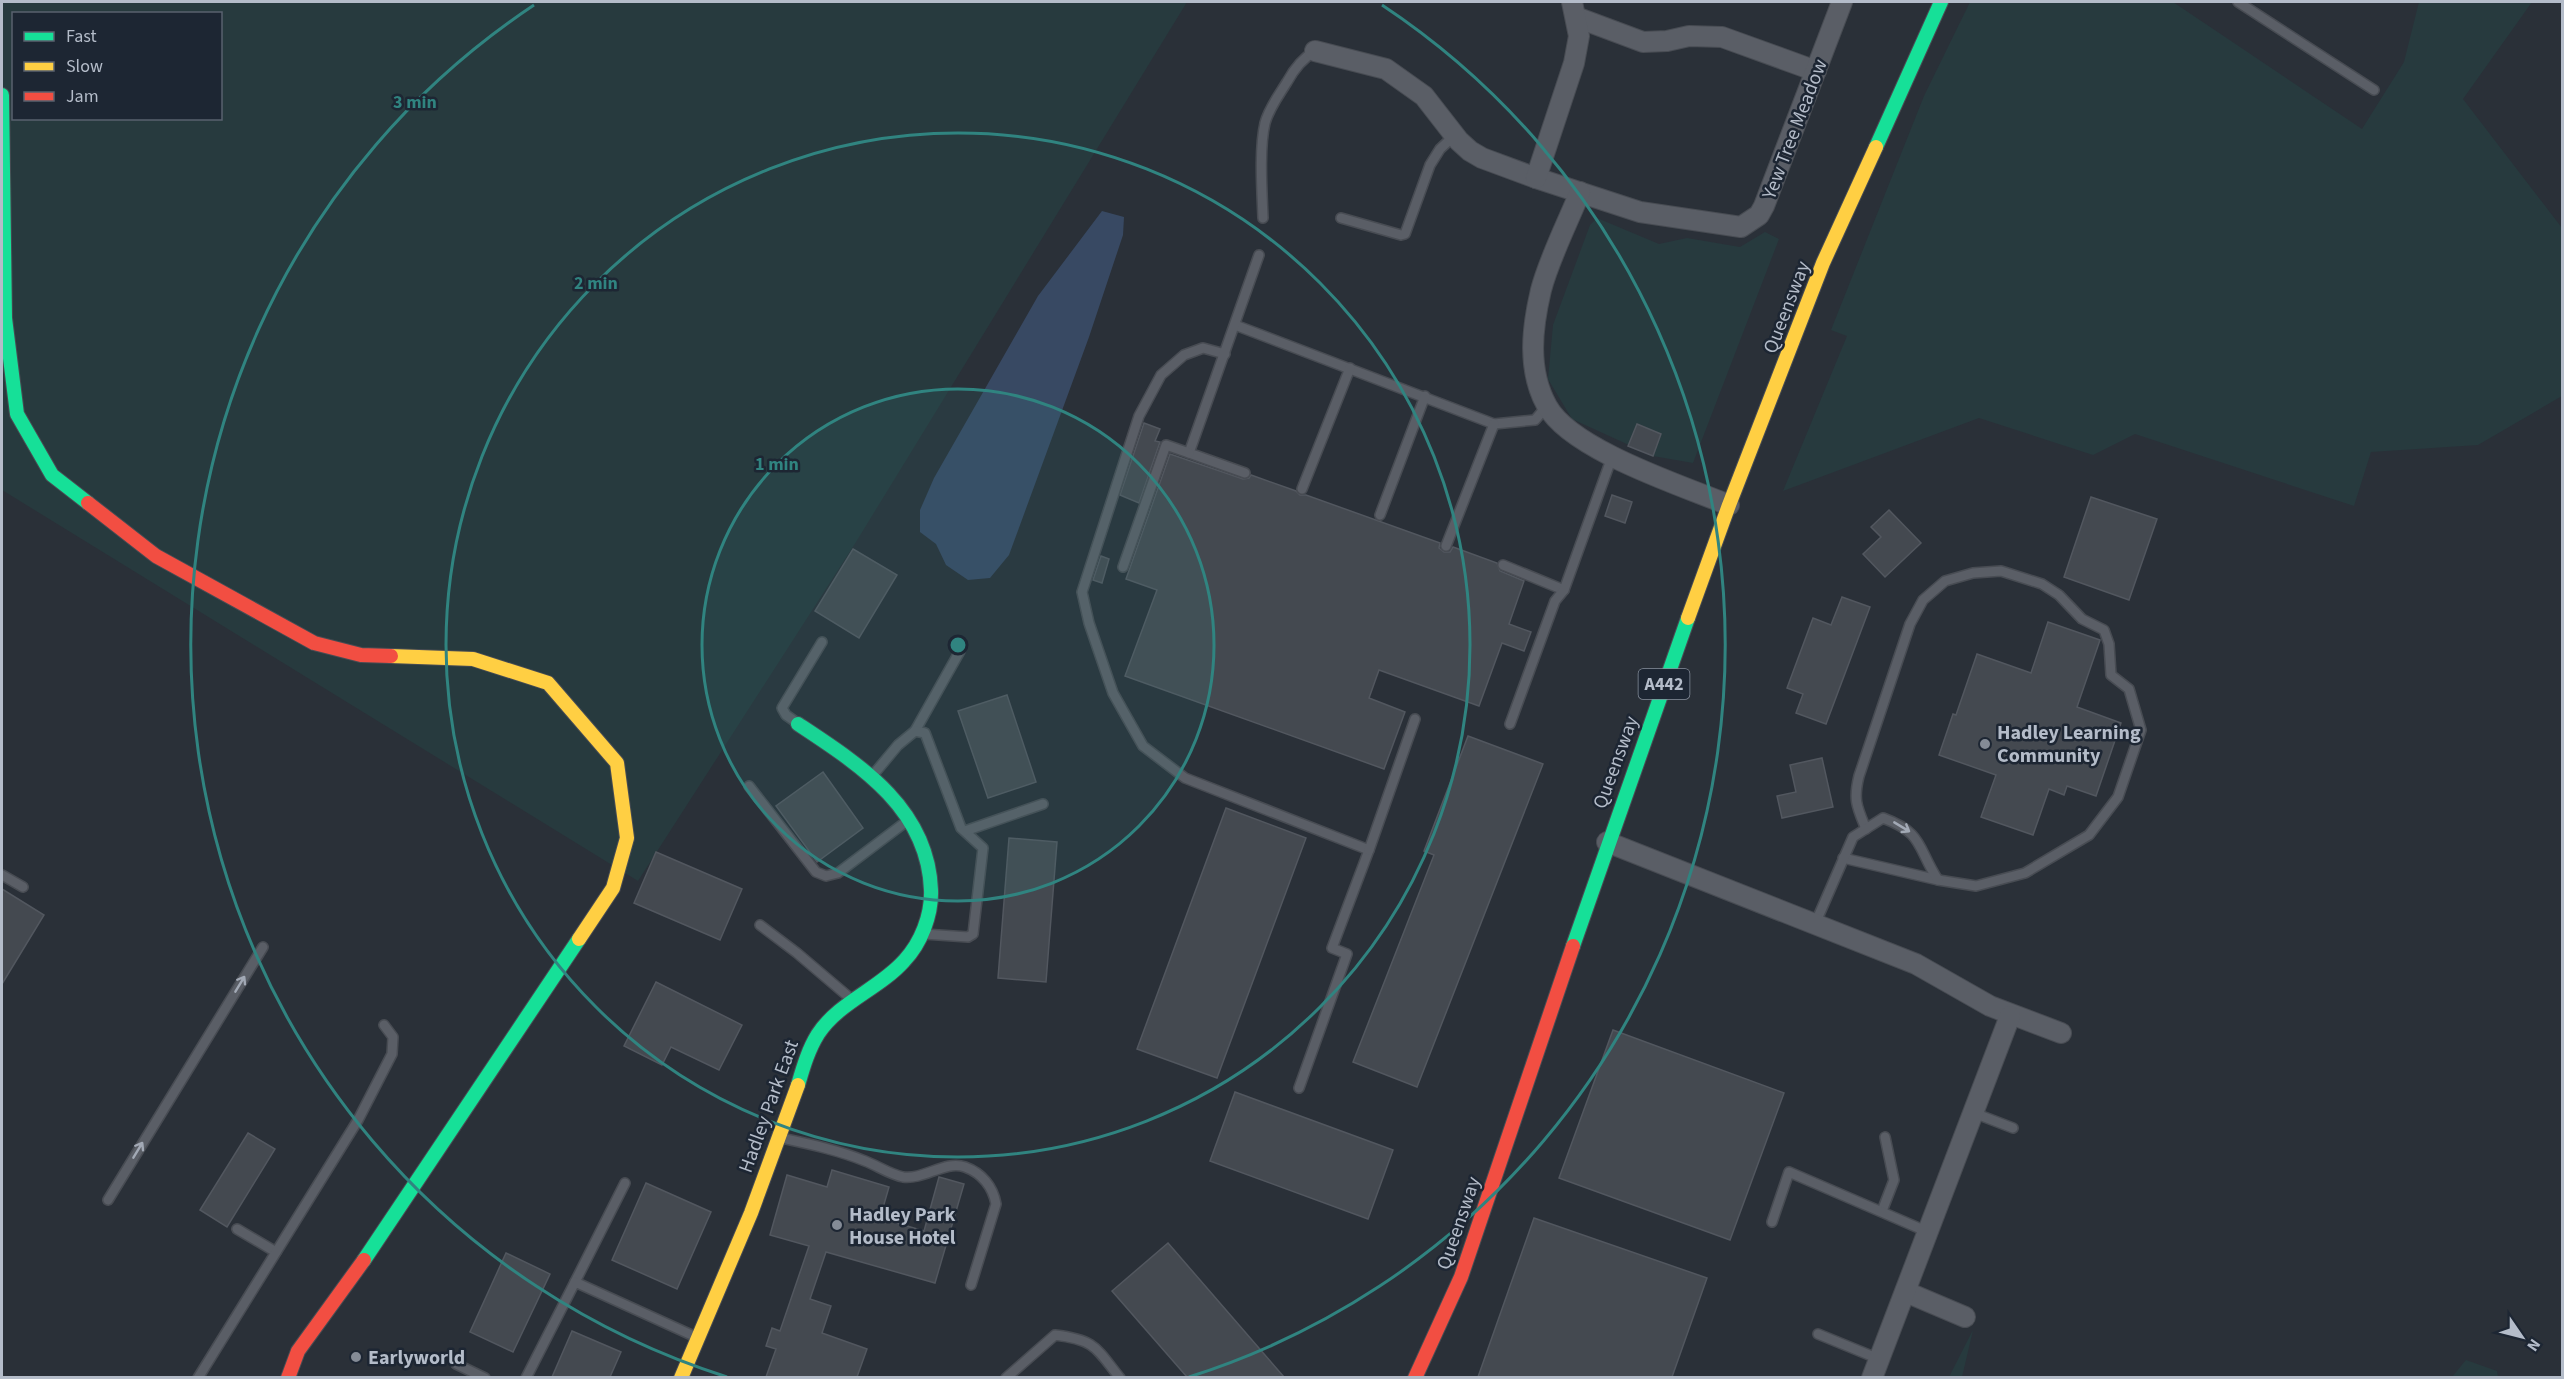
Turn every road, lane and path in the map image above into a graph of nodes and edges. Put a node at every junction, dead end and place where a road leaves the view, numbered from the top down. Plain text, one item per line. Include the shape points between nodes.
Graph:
1 (1842, 2) edge
2 (1941, 2) edge
3 (2238, 2) edge
4 (1574, 9) edge
5 (1315, 51) joint
6 (1816, 71) junction
7 (2374, 90) dead end
8 (2, 96) edge
9 (1455, 135) junction
10 (1536, 178) junction
11 (1580, 192) junction
12 (1263, 218) dead end
13 (1341, 218) dead end
14 (1259, 255) dead end
15 (1235, 325) junction
16 (1225, 354) junction
17 (1350, 368) junction
18 (1425, 396) junction
19 (1547, 406) junction
20 (1494, 424) junction
21 (1189, 453) junction
22 (1612, 457) junction
23 (1245, 473) dead end
24 (1302, 489) dead end
25 (1729, 505) junction
26 (1380, 515) dead end
27 (1446, 546) dead end
28 (1503, 565) dead end
29 (1123, 567) dead end
30 (1564, 590) junction
31 (822, 642) dead end
32 (960, 651) dead end
33 (1415, 719) dead end
34 (798, 724) joint
35 (1510, 724) dead end
36 (915, 731) junction
37 (873, 775) junction
38 (749, 786) dead end
39 (1043, 804) dead end
40 (911, 818) junction
41 (1866, 829) junction
42 (964, 831) junction
43 (1607, 842) junction
44 (1369, 850) junction
45 (1843, 858) junction
46 (2, 874) edge
47 (1938, 880) junction
48 (23, 887) dead end
49 (1815, 924) junction
50 (760, 926) dead end
51 (921, 934) junction
52 (263, 947) dead end
53 (854, 1002) junction
54 (2010, 1016) junction
55 (384, 1025) dead end
56 (2061, 1033) dead end
57 (1299, 1088) dead end
58 (1974, 1113) junction
59 (2013, 1128) dead end
60 (779, 1137) junction
61 (1885, 1137) dead end
62 (625, 1183) dead end
63 (108, 1200) dead end
64 (1882, 1212) junction
65 (1772, 1222) dead end
66 (237, 1229) dead end
67 (1928, 1232) junction
68 (276, 1252) junction
69 (575, 1282) junction
70 (971, 1285) dead end
71 (1906, 1292) junction
72 (1965, 1317) dead end
73 (1818, 1334) dead end
74 (698, 1338) junction
75 (456, 1364) dead end
76 (1876, 1368) edge
77 (198, 1377) edge
78 (288, 1377) edge
79 (485, 1377) edge
80 (526, 1377) edge
81 (681, 1377) edge
82 (1006, 1377) edge
83 (1120, 1377) edge
84 (1415, 1377) edge

1 - 6 street, Yew Tree Meadow
2 - 25 street, Queensway / A442 via 1823,263
3 - 7 lane
4 - 6 street via 1643,42 1689,36 1722,37
4 - 10 street via 1579,36 1574,63
5 - 9 street, Yew Tree Meadow via 1386,69 1424,96
5 - 12 lane via 1291,74 1265,124
6 - 11 street, Yew Tree Meadow via 1764,206 1759,215 1741,227 1657,216
8 - 78 street via 4,318 17,414 52,475 156,556 314,643 361,655 473,659 548,683 617,764 627,838 613,888 369,1253 298,1351
9 - 10 street, Yew Tree Meadow via 1470,151
9 - 13 lane via 1430,165 1405,234
10 - 11 street, Yew Tree Meadow
11 - 19 street via 1542,288 1534,324 1532,355
14 - 15 lane
15 - 16 lane
15 - 17 lane
16 - 21 lane
16 - 44 lane via 1203,348 1184,355 1161,375 1139,416 1082,592 1089,623 1113,693 1143,746 1185,778
17 - 18 lane
17 - 24 lane
18 - 20 lane
18 - 26 lane
19 - 20 lane via 1535,420
19 - 22 street via 1580,438
20 - 27 lane
21 - 23 lane
21 - 29 lane via 1166,445
22 - 25 street
22 - 30 lane
25 - 43 street, Queensway / A442
28 - 30 lane
30 - 35 lane via 1555,601
31 - 34 lane via 782,708
32 - 36 lane
33 - 44 lane
34 - 37 street, Hadley Park East
36 - 37 lane
36 - 42 lane via 925,733
37 - 40 street, Hadley Park East
38 - 40 lane via 816,872 826,876 838,873
39 - 42 lane
40 - 51 street, Hadley Park East via 930,873 931,897
41 - 45 lane via 1853,837
41 -> 47 lane via 1883,818 1904,826 1921,843
41 - 47 lane via 1855,792 1910,624 1923,600 1945,581 2001,571 2042,584 2059,595 2082,619 2104,630 2111,675 2129,689 2141,730 2118,797 2089,835 2025,873 1976,886
42 - 51 lane via 983,848 973,934
43 - 49 street
43 - 84 street, Queensway / A442 via 1465,1266
44 - 57 lane via 1332,948 1347,954
45 - 47 lane
45 - 49 lane
46 - 48 lane
49 - 54 street via 1916,964
50 - 53 lane via 797,952
51 - 53 street, Hadley Park East via 905,961
63 -> 52 lane
53 - 60 street, Hadley Park East via 819,1031 811,1045
54 - 56 street
54 - 58 street
55 - 68 lane via 393,1037 392,1054 358,1120
58 - 59 lane
58 - 67 street
60 - 70 lane via 832,1150 904,1177 956,1165 984,1179 996,1204
60 - 74 street, Hadley Park East
61 - 64 lane via 1894,1180
62 - 69 lane
64 - 65 lane via 1789,1172
64 - 67 lane
66 - 68 lane
67 - 71 street
68 - 77 lane
69 - 74 lane
69 - 80 lane
71 - 72 street
71 - 76 street
73 - 76 lane
74 - 81 street, Hadley Park East
75 - 79 lane
82 - 83 lane via 1056,1335 1093,1344

